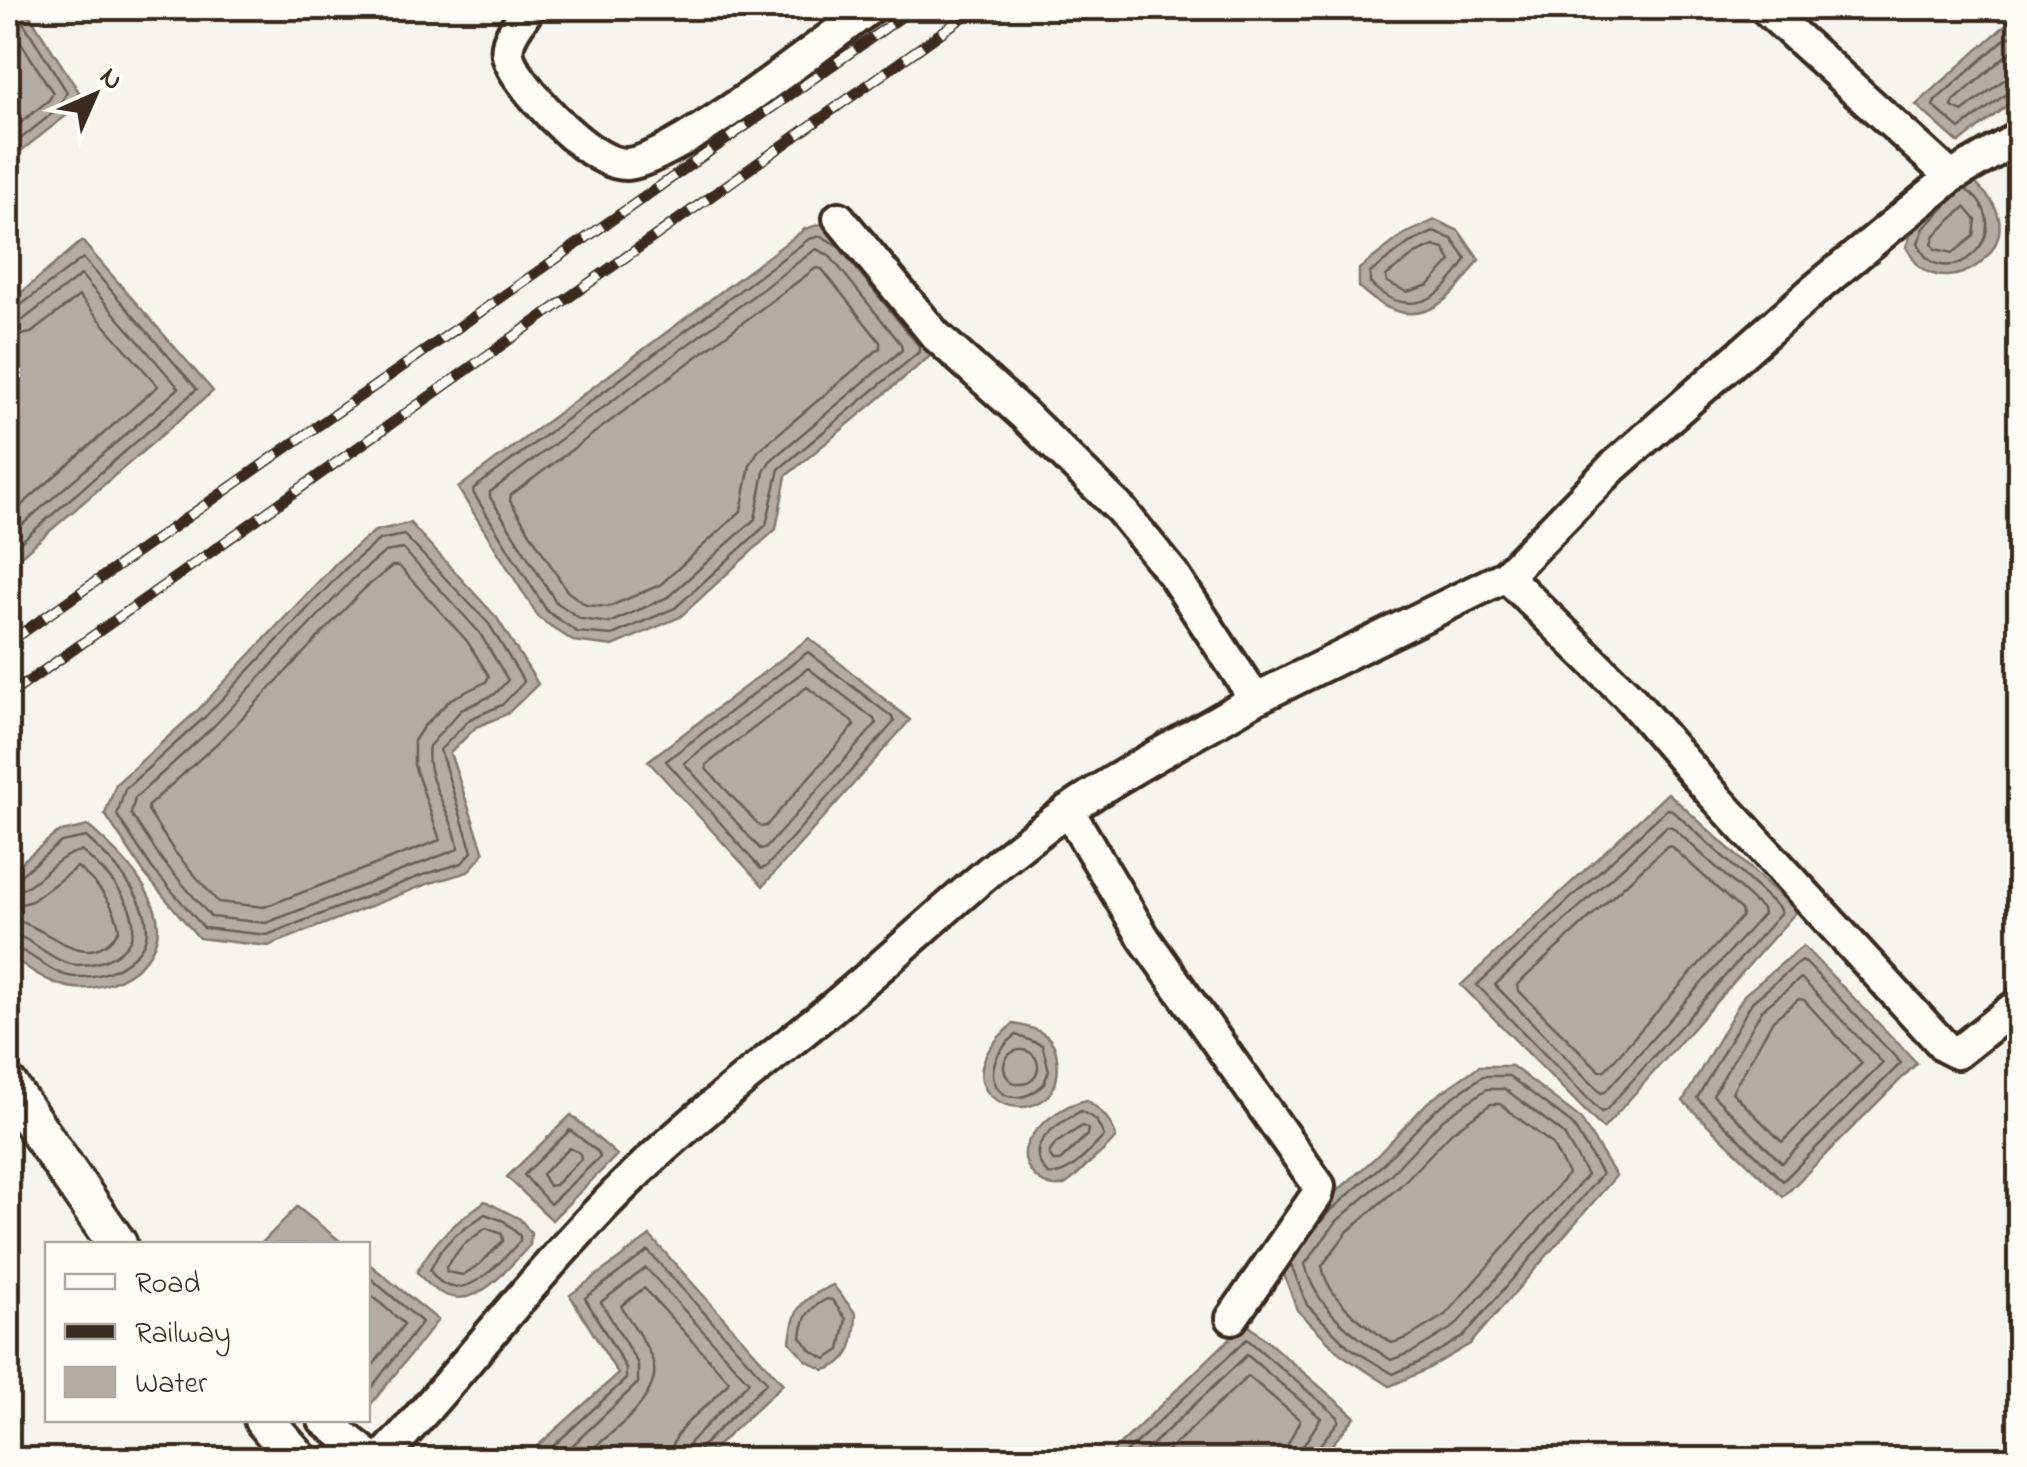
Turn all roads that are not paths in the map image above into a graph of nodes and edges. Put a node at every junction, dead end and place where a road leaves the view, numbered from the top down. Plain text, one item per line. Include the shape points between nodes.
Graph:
1 (530, 8) edge
2 (870, 8) edge
3 (1765, 8) edge
4 (2020, 137) edge
5 (1951, 177) junction
6 (839, 218) dead end
7 (1506, 576) junction
8 (1255, 699) junction
9 (1068, 810) junction
10 (2020, 1004) edge
11 (8, 1086) edge
12 (115, 1242) edge
13 (1232, 1318) dead end
14 (266, 1422) edge
15 (327, 1422) edge
16 (299, 1460) edge
17 (377, 1460) edge

1 - 2 street via 508,39 508,58 520,79 599,157 627,164 674,147
3 - 5 street
4 - 5 street
5 - 7 street via 1613,467
6 - 8 street via 935,335 1121,510
7 - 8 street
7 - 10 street via 1628,696 1945,1046 1957,1053
8 - 9 street
9 - 13 street via 1144,938 1319,1186
9 - 17 street via 752,1070 597,1212
11 - 12 main road
14 - 16 main road
15 - 17 street

